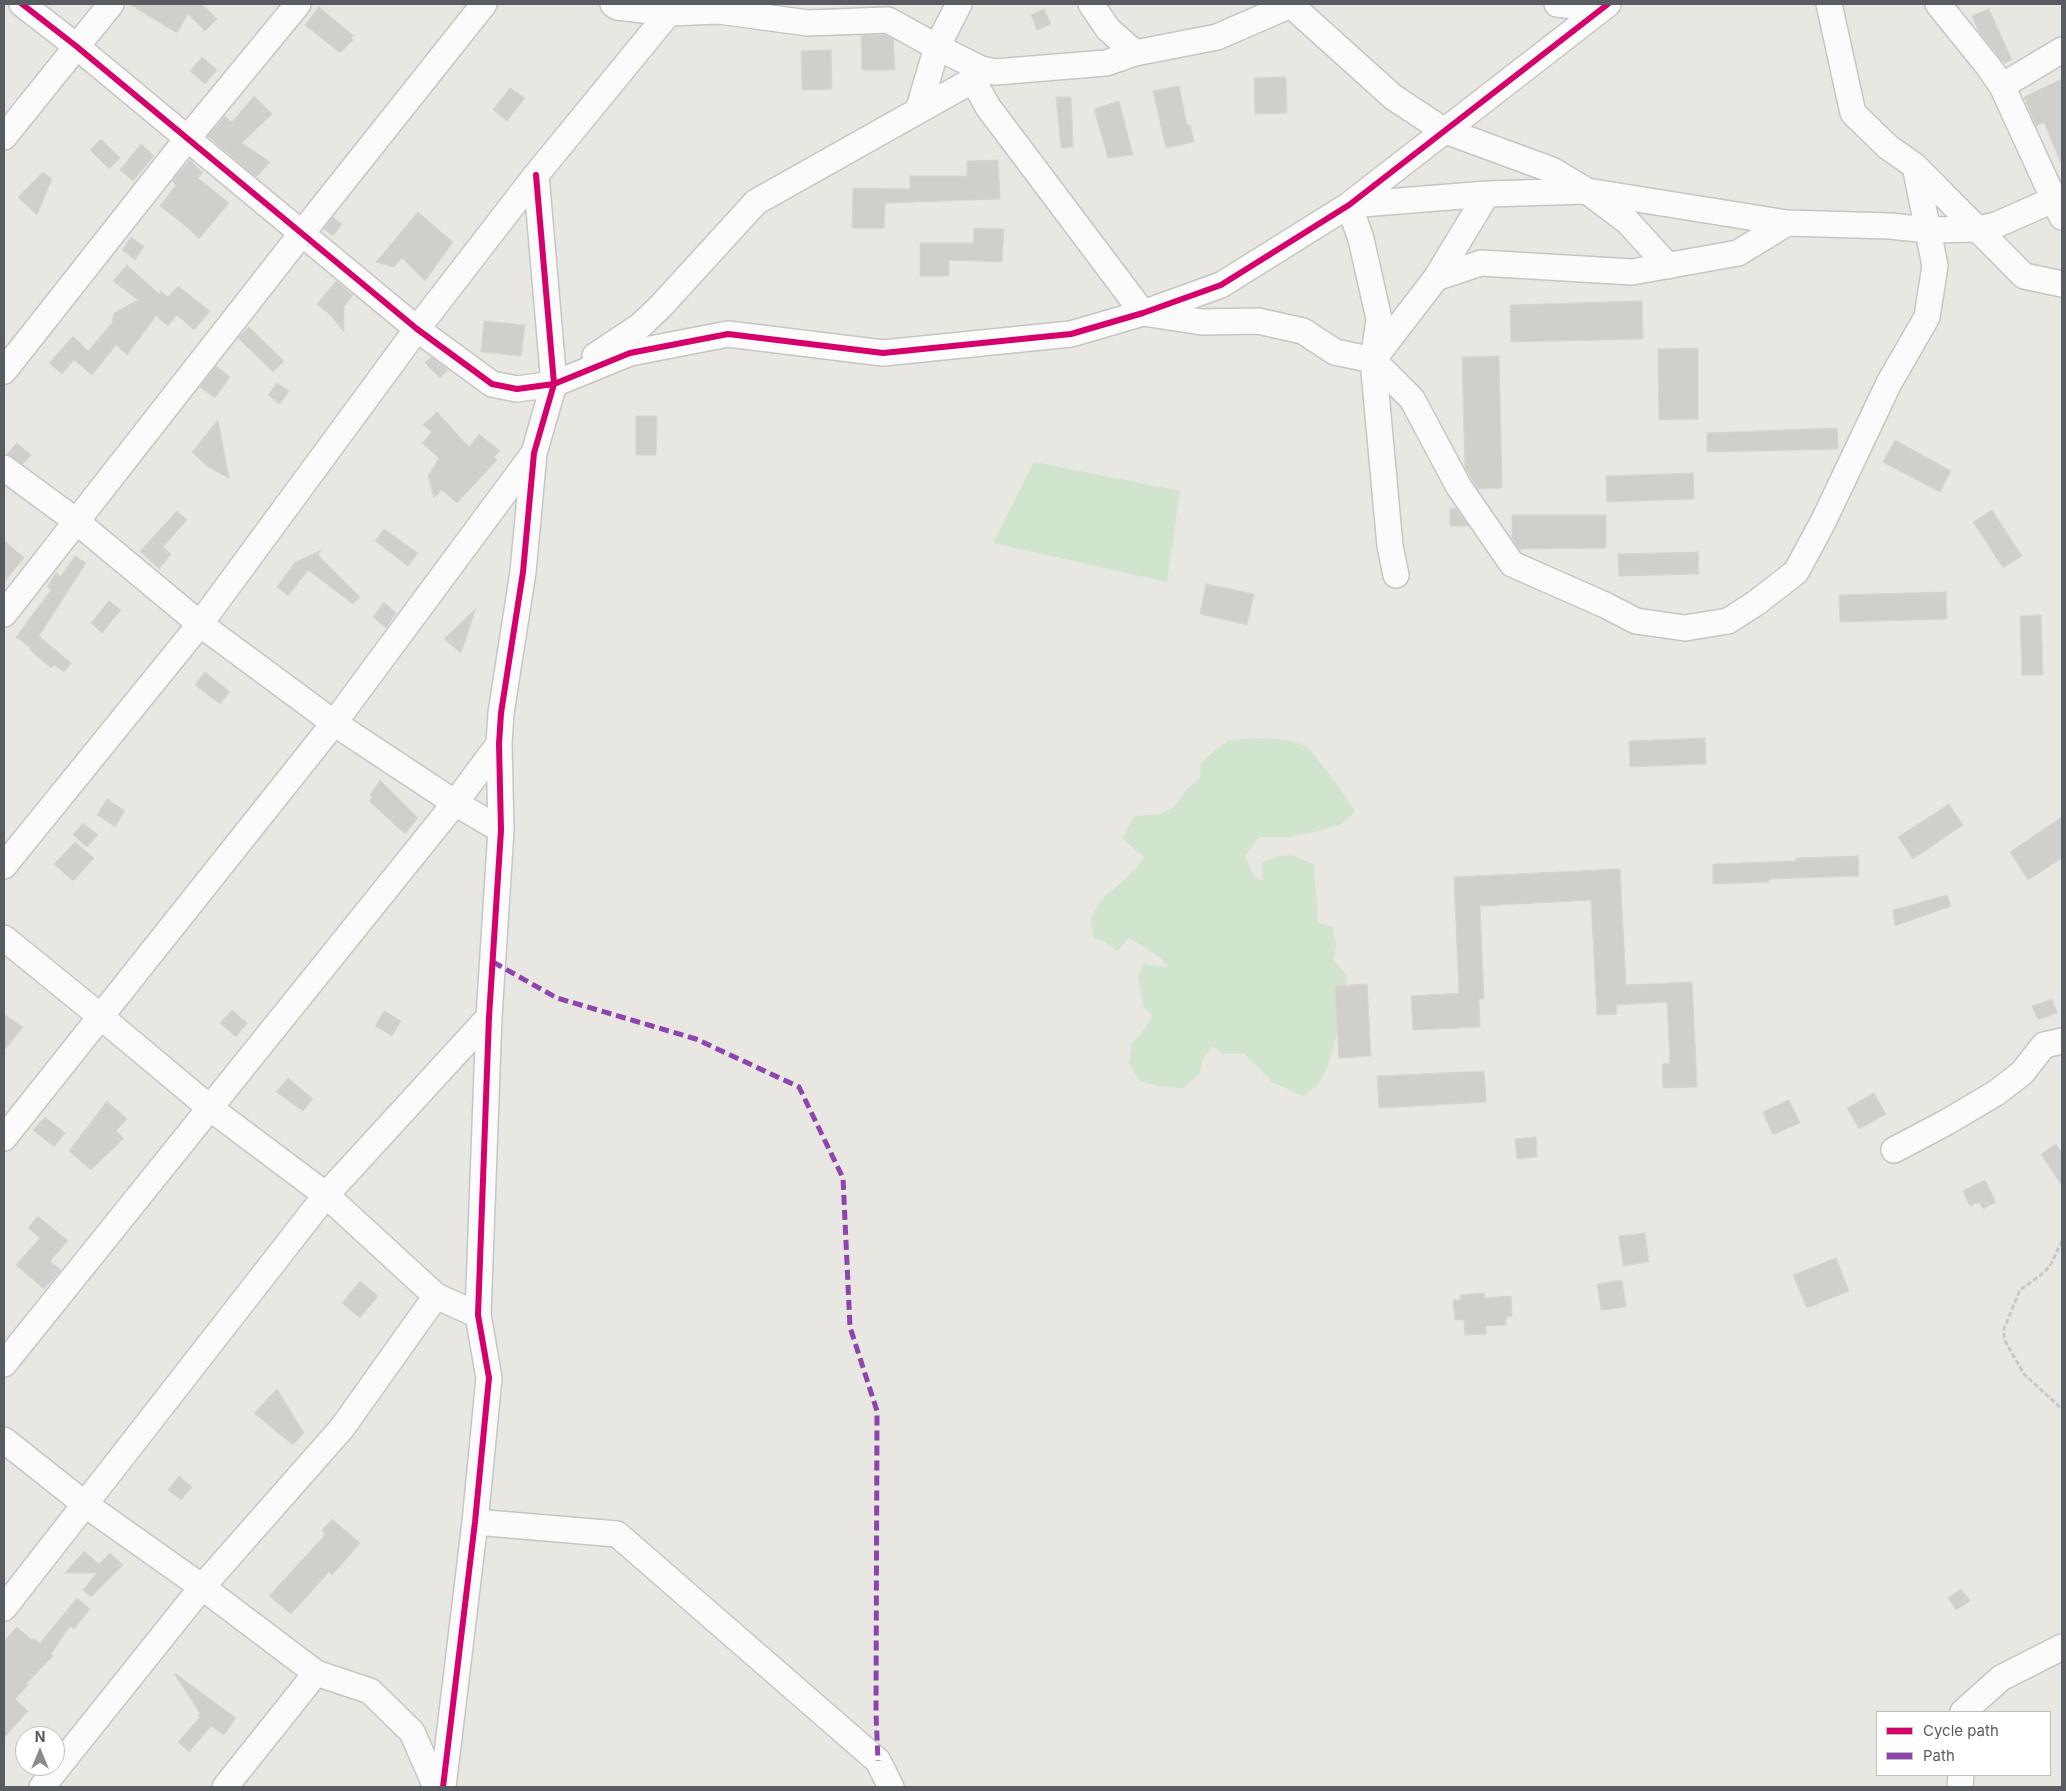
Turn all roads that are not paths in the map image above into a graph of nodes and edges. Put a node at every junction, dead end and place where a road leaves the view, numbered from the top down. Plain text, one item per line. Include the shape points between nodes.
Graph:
1 (22, 4) edge
2 (111, 4) edge
3 (298, 4) edge
4 (484, 4) edge
5 (613, 4) edge
6 (959, 4) edge
7 (1091, 4) edge
8 (1291, 4) edge
9 (1557, 4) edge
10 (1607, 4) edge
11 (1829, 4) edge
12 (1938, 4) edge
13 (672, 8) edge
14 (76, 46) junction
15 (936, 47) junction
16 (2062, 50) edge
17 (1135, 53) junction
18 (977, 74) junction
19 (2002, 86) junction
20 (918, 111) junction
21 (1443, 130) junction
22 (4, 137) edge
23 (187, 140) junction
24 (1915, 166) junction
25 (536, 175) junction
26 (1586, 191) junction
27 (1487, 194) junction
28 (1349, 205) junction
29 (2060, 205) edge
30 (1788, 223) junction
31 (1979, 229) junction
32 (1928, 230) junction
33 (302, 233) junction
34 (1668, 266) junction
35 (1436, 278) junction
36 (2062, 284) edge
37 (1143, 312) junction
38 (416, 329) junction
39 (1373, 360) junction
40 (4, 371) edge
41 (554, 384) junction
42 (534, 453) junction
43 (4, 468) edge
44 (76, 521) junction
45 (1396, 575) dead end
46 (4, 614) edge
47 (200, 624) junction
48 (334, 723) junction
49 (499, 744) junction
50 (455, 803) junction
51 (501, 830) junction
52 (4, 866) edge
53 (4, 938) edge
54 (100, 1016) junction
55 (489, 1017) junction
56 (2062, 1041) edge
57 (210, 1108) junction
58 (4, 1138) edge
59 (1894, 1150) dead end
60 (326, 1195) junction
61 (436, 1296) junction
62 (478, 1315) junction
63 (4, 1364) edge
64 (4, 1440) edge
65 (86, 1505) junction
66 (475, 1522) junction
67 (202, 1587) junction
68 (4, 1608) edge
69 (2062, 1647) edge
70 (316, 1673) junction
71 (1964, 1711) edge
72 (42, 1787) edge
73 (225, 1787) edge
74 (436, 1787) edge
75 (443, 1787) edge
76 (891, 1787) edge

1 - 14 street
2 - 14 street
3 - 23 street
4 - 33 street
5 - 13 street via 617,7
6 - 15 street
7 - 17 street via 1108,29
8 - 17 street via 1217,37
8 - 21 street via 1393,97
9 - 10 street via 1600,9
10 - 21 street
11 - 24 street via 1853,113 1888,147
12 - 19 street
13 - 15 street via 808,23 888,20
13 - 25 street
14 - 22 street
14 - 23 street
15 - 18 street
15 - 20 street
16 - 19 street
17 - 18 street via 1106,63
18 - 20 street
18 - 37 street via 988,107
19 - 29 street
20 - 41 street via 756,202 640,326
21 - 26 street via 1552,170
21 - 28 street
23 - 33 street
23 - 40 street
24 - 31 street
24 - 32 street
25 - 38 street
25 - 41 street
26 - 27 street
26 - 30 street
26 - 34 street via 1628,222
27 - 28 street
27 - 35 street
28 - 37 street via 1221,284
28 - 39 street via 1361,238 1378,319
29 - 31 street
30 - 32 street
30 - 34 street via 1738,253
31 - 32 street
31 - 36 street via 2024,276
32 - 39 street via 1935,266 1927,317 1889,383 1823,522 1796,572 1728,621 1685,628 1636,621 1512,564 1459,487 1412,399
33 - 38 street
33 - 44 street
34 - 35 street via 1632,272 1481,263
35 - 39 street
37 - 39 street via 1202,322 1258,321 1303,331 1335,352
37 - 41 street via 1071,334 883,353 728,334 630,353
38 - 41 street via 492,384 517,389
38 - 47 street
39 - 45 street via 1390,546
41 - 42 street
42 - 48 street
42 - 49 street via 524,572
43 - 44 street
44 - 46 street
44 - 47 street
47 - 48 street
47 - 52 street
48 - 50 street
48 - 54 street
49 - 50 street
49 - 51 street
50 - 51 street
50 - 57 street
51 - 55 street
53 - 54 street
54 - 57 street
54 - 58 street
55 - 60 street
55 - 62 street
56 - 59 street via 2044,1044 2022,1072 1996,1093
57 - 60 street
57 - 63 street
60 - 61 street
60 - 65 street
61 - 62 street
61 - 67 street via 342,1428
62 - 66 street via 489,1378
64 - 65 street
65 - 67 street
65 - 68 street
66 - 75 street
66 - 76 street via 616,1534 878,1761
67 - 70 street
67 - 72 street
69 - 71 street via 2001,1678
70 - 73 street
70 - 74 street via 370,1691 412,1732

